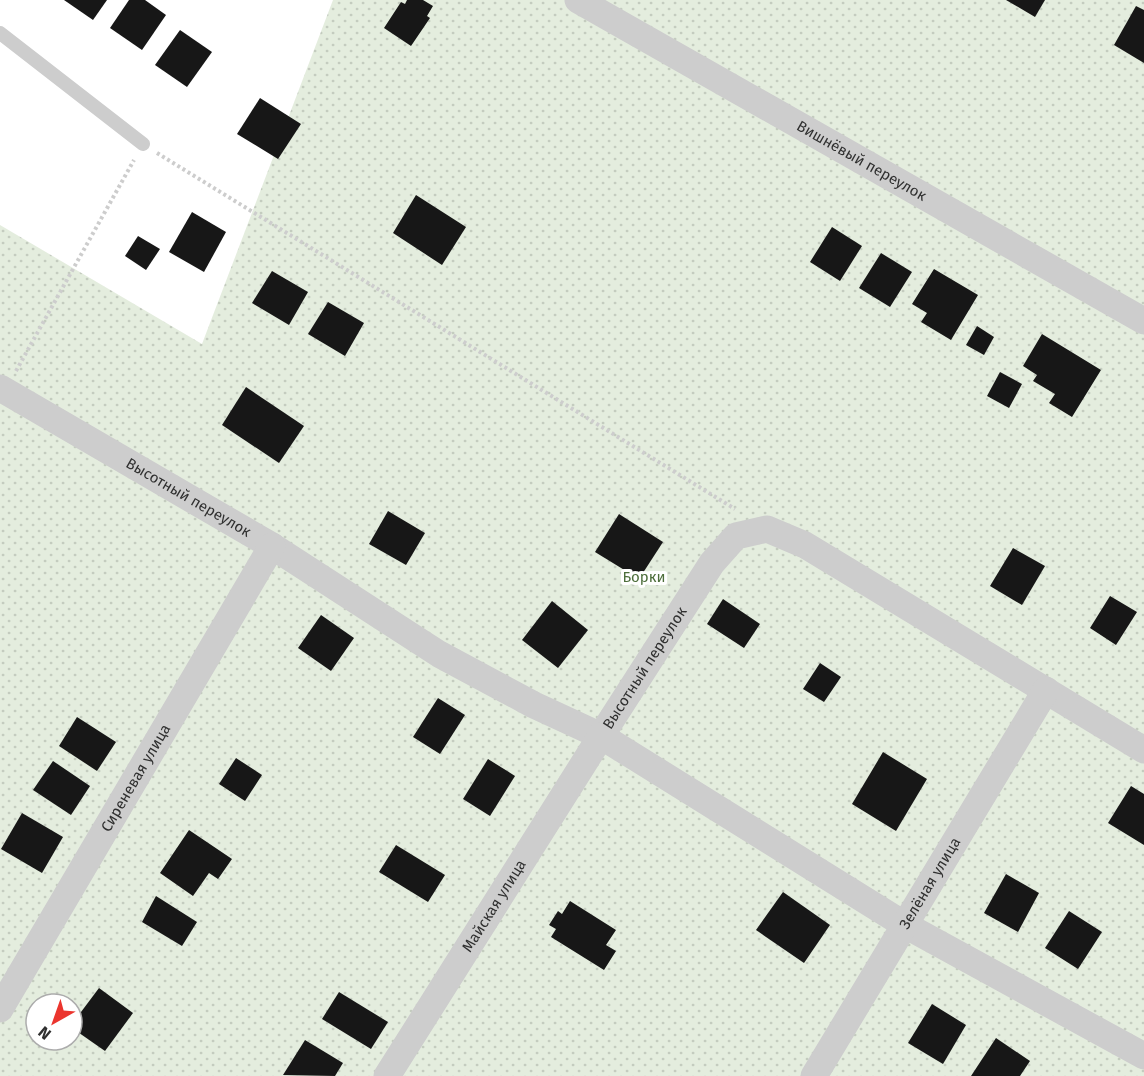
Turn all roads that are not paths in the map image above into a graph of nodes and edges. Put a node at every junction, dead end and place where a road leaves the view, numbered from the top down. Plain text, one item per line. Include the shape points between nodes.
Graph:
1 (578, 0) edge
2 (0, 33) edge
3 (143, 144) road end
4 (1144, 321) edge
5 (2, 390) edge
6 (272, 546) junction
7 (1046, 690) junction
8 (601, 736) junction
9 (1144, 750) edge
10 (905, 925) junction
11 (0, 1009) edge
12 (1144, 1056) edge
13 (387, 1076) edge
14 (814, 1076) edge

1 - 4 street, Вишнёвый переулок
2 - 3 lane
5 - 6 street, Высотный переулок
6 - 8 street, Высотный переулок via 439,654
6 - 11 street, Сиреневая улица
7 - 8 street, Высотный переулок via 805,545 766,529 736,536 712,563
7 - 9 street
7 - 10 street, Зелёная улица
8 - 10 street
8 - 13 street, Майская улица
10 - 12 street
10 - 14 street, Зелёная улица

